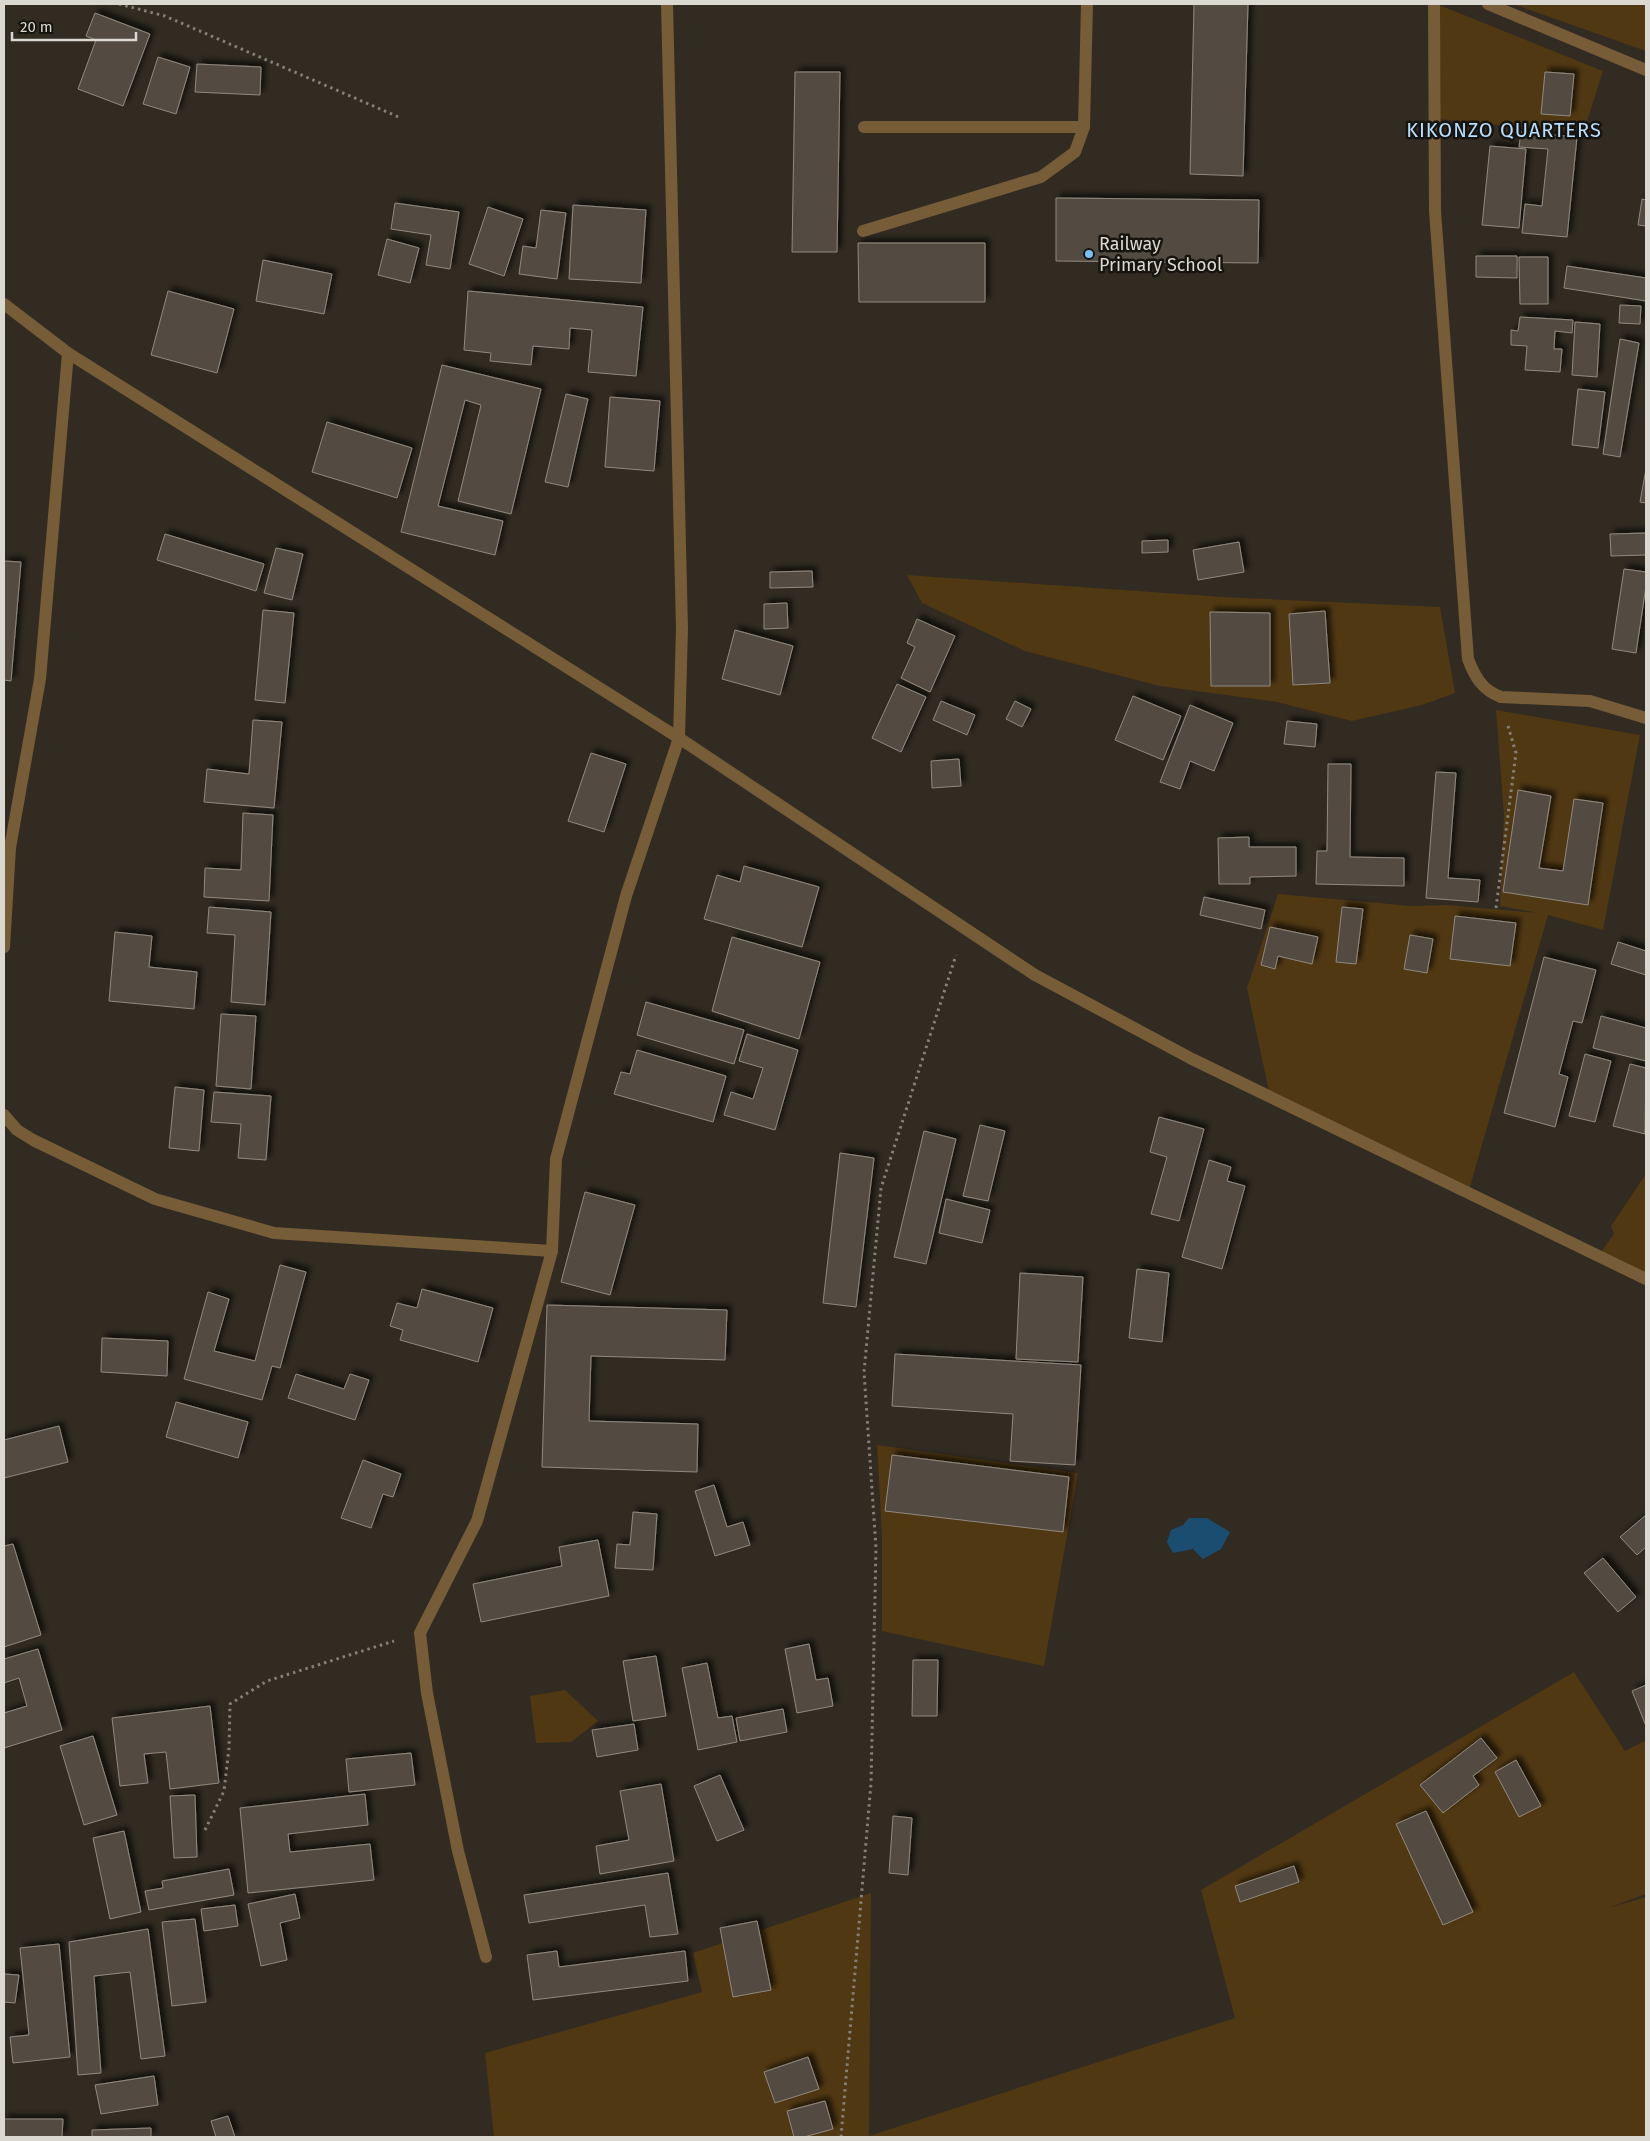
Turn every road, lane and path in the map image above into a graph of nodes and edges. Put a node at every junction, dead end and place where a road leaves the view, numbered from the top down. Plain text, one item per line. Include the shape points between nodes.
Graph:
1 (119, 4) edge
2 (667, 4) edge
3 (1087, 4) edge
4 (1434, 4) edge
5 (1488, 4) edge
6 (1646, 70) edge
7 (401, 118) dead end
8 (864, 127) dead end
9 (1084, 127) junction
10 (863, 231) dead end
11 (4, 304) edge
12 (68, 353) junction
13 (1500, 696) junction
14 (1646, 718) edge
15 (679, 738) junction
16 (1496, 908) dead end
17 (965, 928) junction
18 (4, 947) edge
19 (4, 1115) edge
20 (552, 1251) junction
21 (1646, 1279) edge
22 (420, 1633) junction
23 (205, 1830) dead end
24 (486, 1956) dead end
25 (841, 2137) edge

1 - 7 path via 165,16
2 - 15 street via 682,628
3 - 9 street
4 - 13 street via 1435,211 1468,659 1480,684
5 - 6 street
8 - 9 street
9 - 10 street via 1075,152 1041,177
11 - 12 street
12 - 15 street
12 - 18 street via 40,678 10,848
13 - 14 street via 1590,701
13 - 16 path via 1516,753
15 - 17 street
15 - 20 street via 626,896 556,1159
17 - 21 street via 1035,975 1192,1059
17 - 25 path via 880,1198 864,1372 876,1548 871,1783
19 - 20 street via 17,1130 33,1140 155,1199 274,1233
20 - 22 street via 477,1521
22 - 23 path via 267,1681 230,1704 224,1791
22 - 24 street via 427,1693 458,1851

